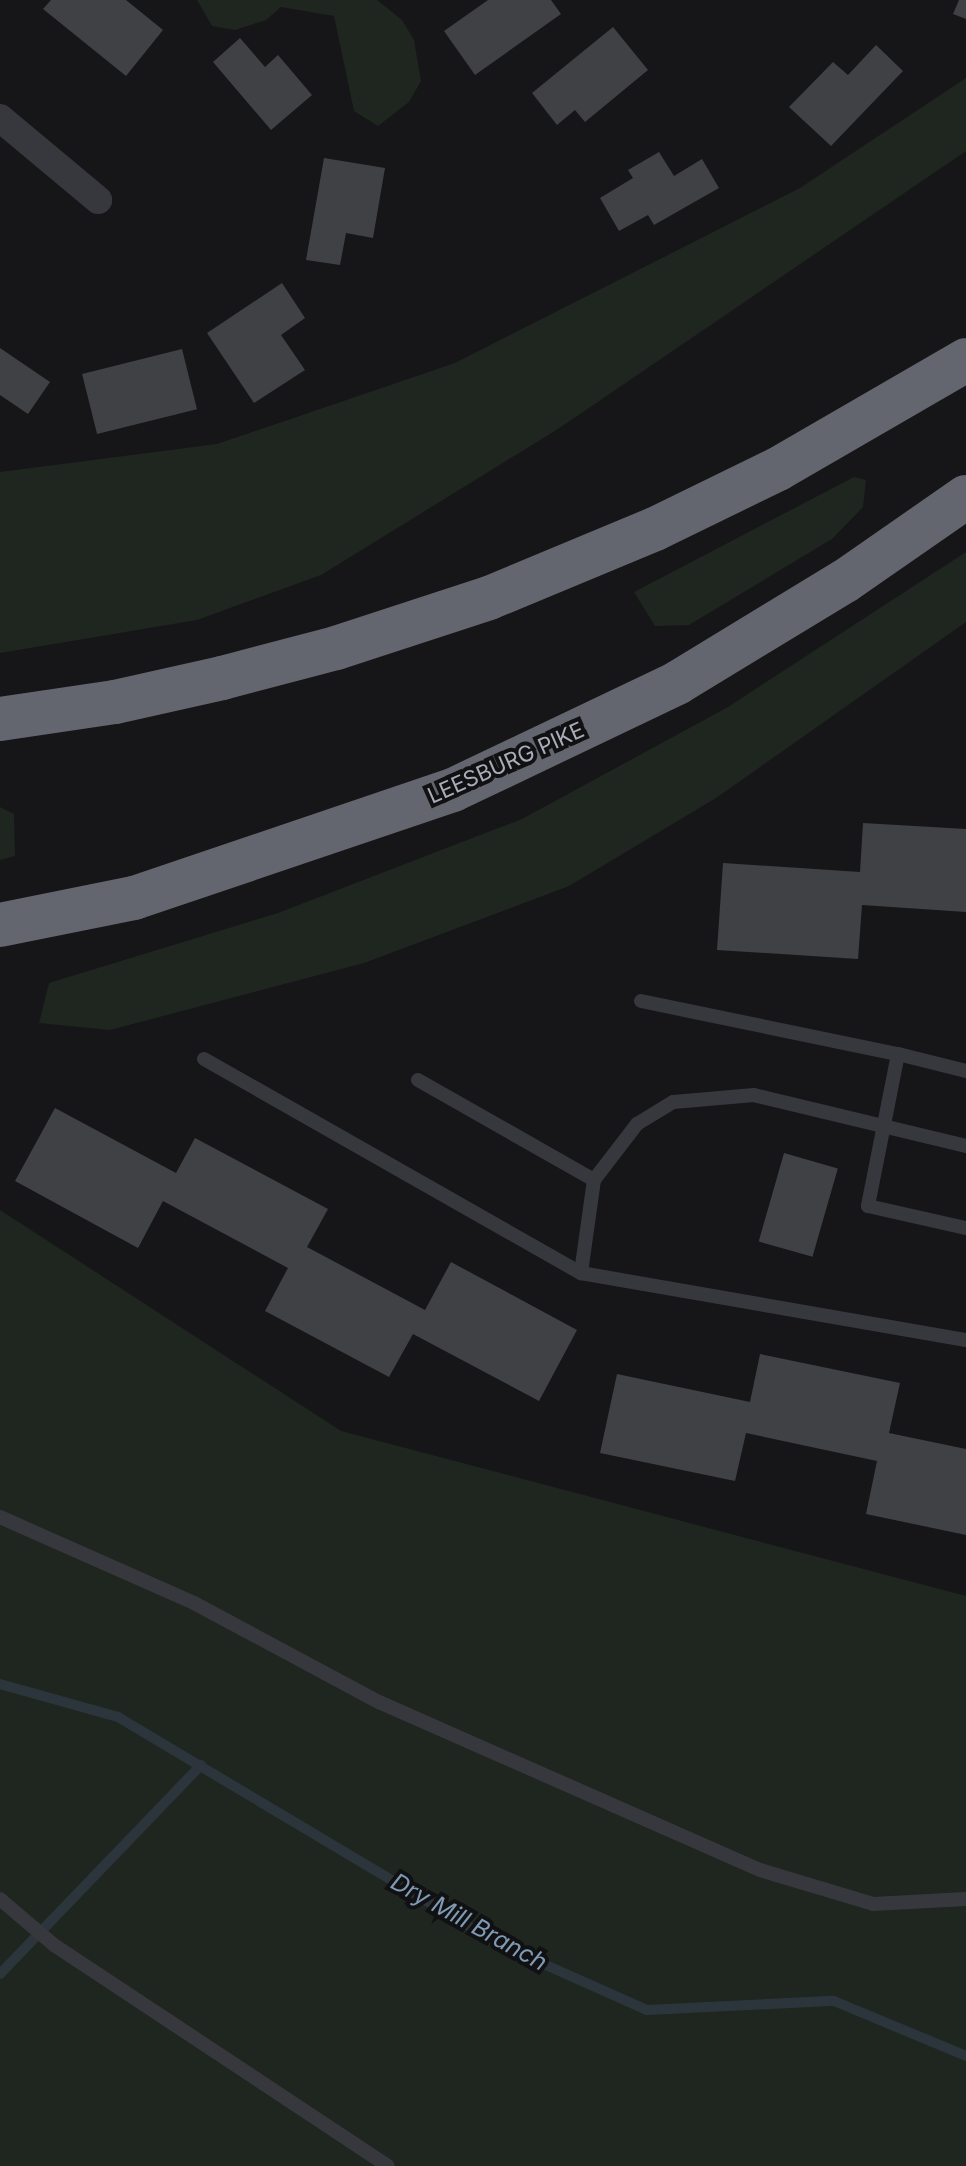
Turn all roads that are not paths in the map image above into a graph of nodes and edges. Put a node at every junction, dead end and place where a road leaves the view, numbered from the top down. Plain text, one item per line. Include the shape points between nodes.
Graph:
1 (0, 118) edge
2 (98, 200) dead end
3 (966, 360) edge
4 (966, 497) edge
5 (0, 719) edge
6 (0, 925) edge
7 (641, 1001) dead end
8 (898, 1054) junction
9 (204, 1059) dead end
10 (966, 1071) edge
11 (418, 1080) dead end
12 (881, 1125) junction
13 (966, 1146) edge
14 (594, 1180) junction
15 (966, 1228) edge
16 (581, 1273) junction
17 (966, 1340) edge
18 (0, 1517) edge
19 (0, 1899) edge
20 (966, 1899) edge
21 (388, 2166) edge

1 - 2 street
3 - 5 highway via 778,469 655,529 489,598 222,678 115,702
4 - 6 highway, LEESBURG PIKE via 845,581 677,683 453,790 134,898
7 - 8 lane
8 - 10 lane
8 - 12 lane
9 - 16 lane
11 - 14 lane
12 - 13 lane
12 - 14 lane via 754,1095 673,1102 637,1124
12 - 15 lane via 868,1206
14 - 16 lane
16 - 17 lane
18 - 20 lane via 194,1603 379,1702 760,1870 873,1904
19 - 21 lane via 54,1945

